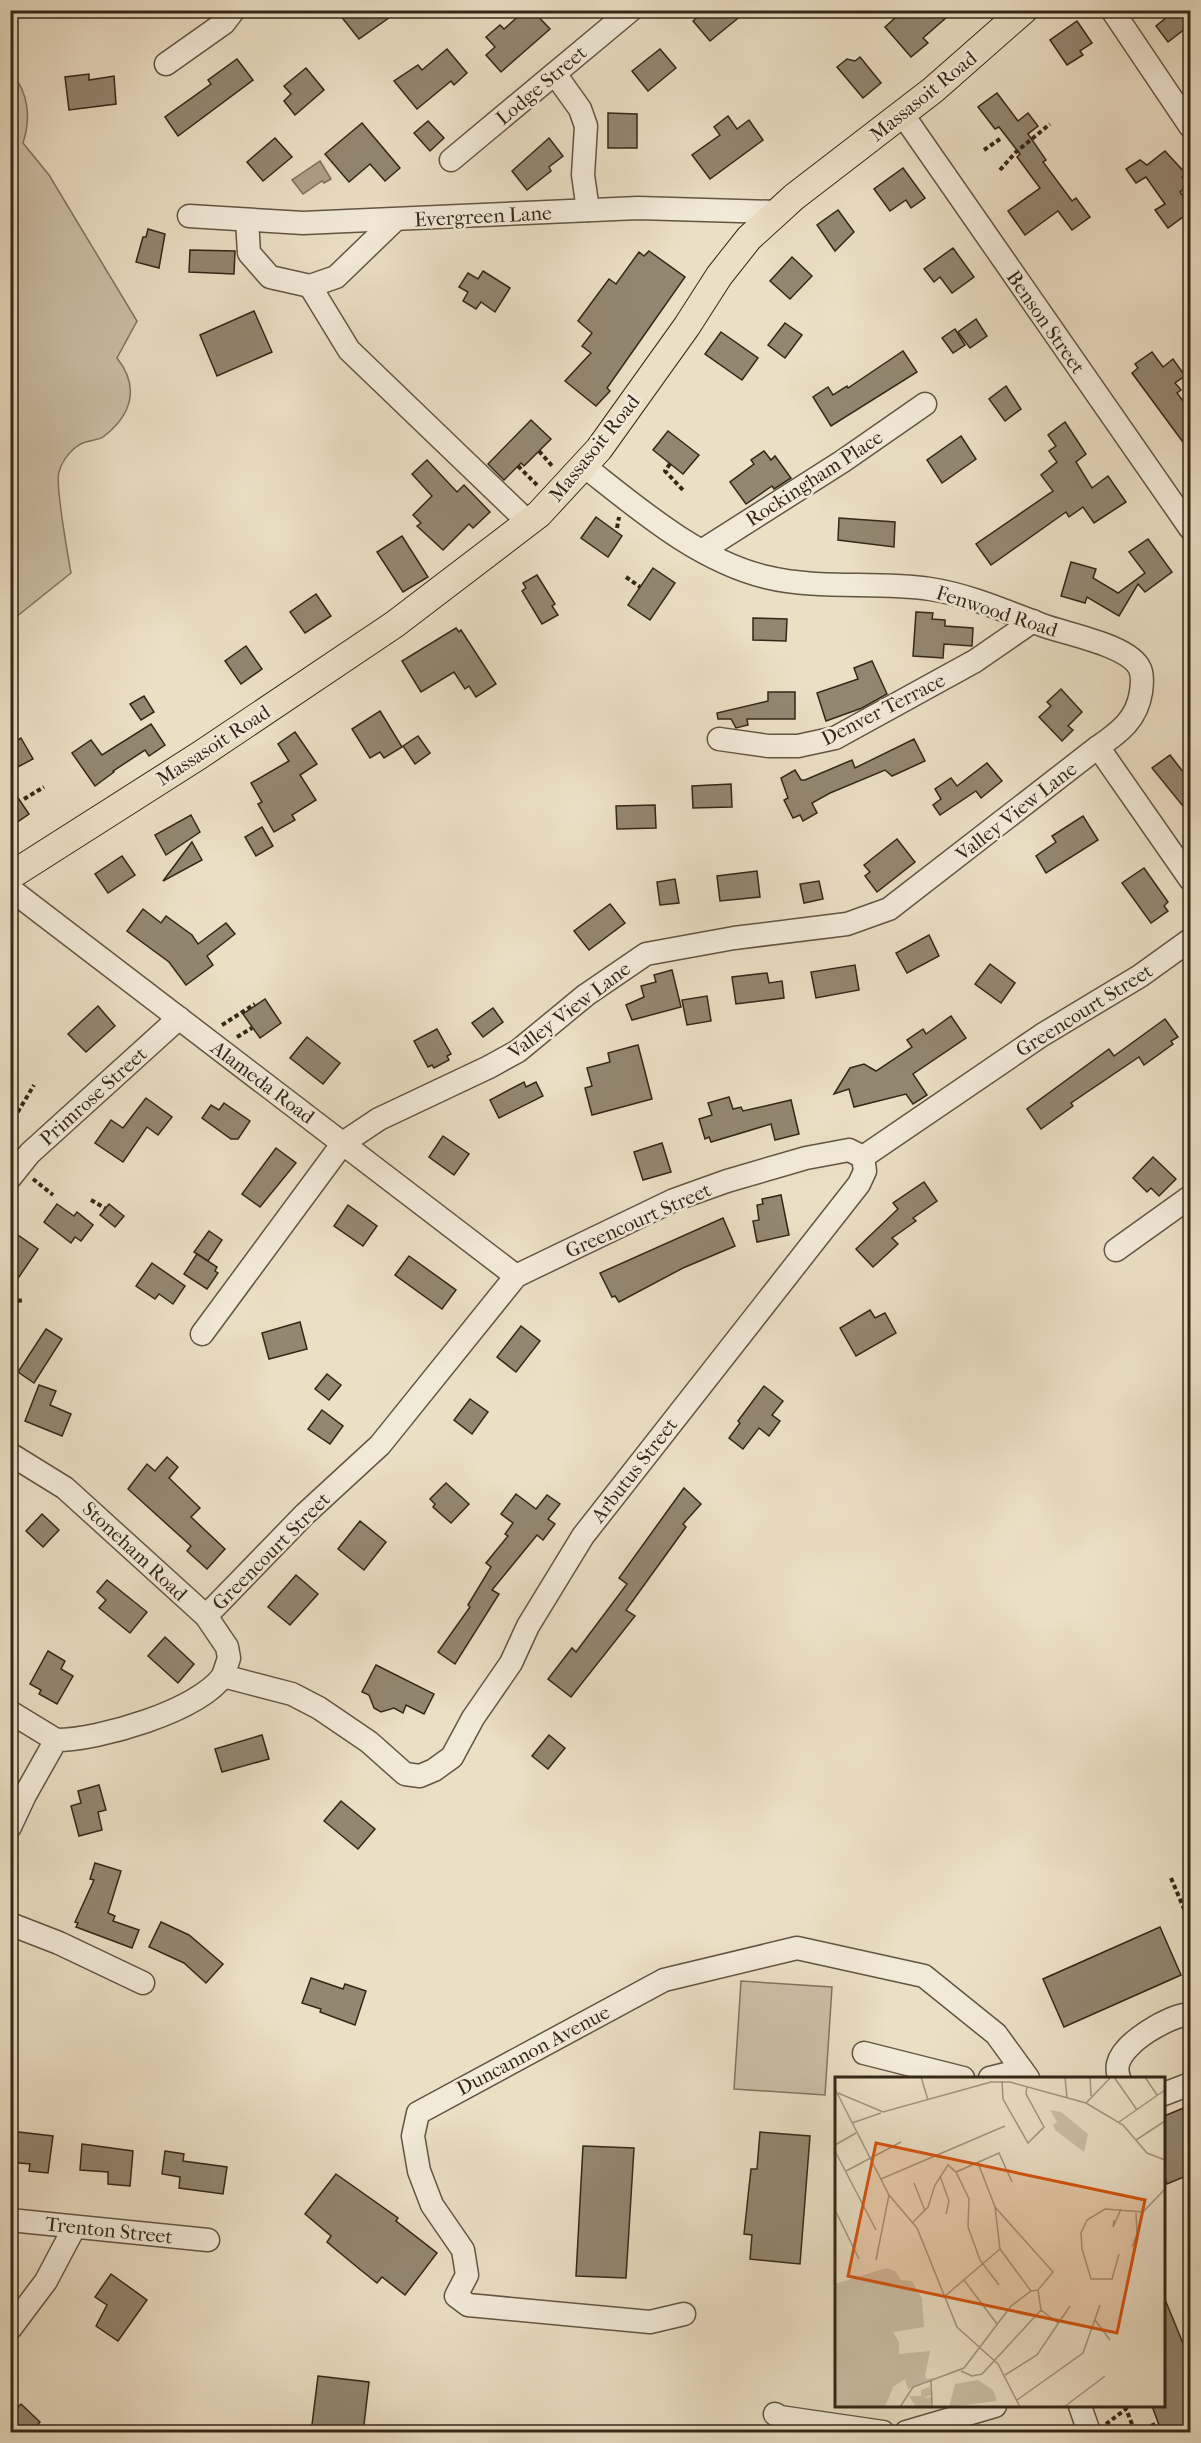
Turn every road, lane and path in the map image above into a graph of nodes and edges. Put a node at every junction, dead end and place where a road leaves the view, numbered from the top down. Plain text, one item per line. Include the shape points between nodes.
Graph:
1 (234, 10) edge
2 (631, 10) edge
3 (1024, 10) edge
4 (1112, 10) edge
5 (166, 64) dead end
6 (555, 74) junction
7 (903, 115) junction
8 (1050, 124) dead end
9 (1191, 126) edge
10 (1000, 139) dead end
11 (984, 150) dead end
12 (451, 160) dead end
13 (1000, 170) dead end
14 (588, 210) junction
15 (777, 212) junction
16 (189, 216) dead end
17 (247, 220) junction
18 (395, 220) junction
19 (310, 286) junction
20 (925, 404) dead end
21 (670, 464) dead end
22 (518, 466) dead end
23 (584, 466) junction
24 (540, 488) dead end
25 (683, 490) dead end
26 (529, 523) junction
27 (1191, 528) edge
28 (703, 550) junction
29 (626, 577) dead end
30 (640, 587) dead end
31 (1033, 621) junction
32 (719, 739) dead end
33 (1098, 747) junction
34 (44, 787) dead end
35 (24, 799) dead end
36 (10, 876) edge
37 (1191, 879) edge
38 (10, 889) edge
39 (1191, 940) edge
40 (255, 1004) dead end
41 (179, 1018) junction
42 (204, 1038) junction
43 (34, 1085) dead end
44 (12, 1122) edge
45 (343, 1143) junction
46 (863, 1156) junction
47 (10, 1178) edge
48 (36, 1182) dead end
49 (53, 1195) dead end
50 (1191, 1197) edge
51 (91, 1200) dead end
52 (105, 1208) dead end
53 (1116, 1250) dead end
54 (516, 1276) junction
55 (24, 1300) dead end
56 (10, 1302) edge
57 (202, 1334) dead end
58 (10, 1454) edge
59 (206, 1616) junction
60 (223, 1676) junction
61 (10, 1712) edge
62 (56, 1740) junction
63 (10, 1827) edge
64 (1172, 1878) dead end
65 (1191, 1923) edge
66 (10, 1924) edge
67 (143, 1983) dead end
68 (1191, 2014) edge
69 (864, 2053) dead end
70 (1025, 2074) edge
71 (955, 2077) edge
72 (1004, 2077) edge
73 (1119, 2077) edge
74 (1191, 2084) edge
75 (1165, 2094) edge
76 (10, 2220) edge
77 (74, 2228) junction
78 (208, 2240) dead end
79 (684, 2314) dead end
80 (10, 2329) edge
81 (992, 2407) edge
82 (1081, 2407) edge
83 (1126, 2407) edge
84 (776, 2414) dead end
85 (1158, 2423) dead end
86 (1098, 2428) edge
87 (882, 2433) edge
88 (906, 2433) edge

1 - 5 street via 224,22
2 - 6 street, Lodge Street
3 - 7 main road, Massasoit Road
4 - 9 street
6 - 12 street, Lodge Street
6 - 14 street via 580,110 586,126 583,175
7 - 15 main road, Massasoit Road
7 - 27 street, Benson Street
8 - 13 path
10 - 11 path
14 - 15 street, Evergreen Lane via 694,208
14 - 18 street, Evergreen Lane
15 - 23 main road, Massasoit Road via 736,252 667,355
16 - 17 street, Evergreen Lane
17 - 18 street, Evergreen Lane
17 - 19 street via 249,253 270,277
18 - 19 street via 336,277
19 - 26 street via 349,350
20 - 28 street, Rockingham Place
21 - 25 path via 665,471
22 - 24 path
23 - 26 main road, Massasoit Road
23 - 28 street, Fenwood Road via 649,516
26 - 36 main road, Massasoit Road via 395,624
28 - 31 street, Fenwood Road via 766,577 927,588 968,597
29 - 30 path
31 - 32 street, Denver Terrace via 975,661 835,738 798,746
31 - 33 street, Fenwood Road via 1108,647 1132,659 1140,668 1142,690 1134,716
33 - 37 street
33 - 45 street, Valley View Lane via 889,909 847,924 646,954 586,995 518,1051 379,1119
34 - 35 path
38 - 41 street, Alameda Road
39 - 46 street, Greencourt Street
40 - 42 path
41 - 42 street, Alameda Road
41 - 47 street, Primrose Street via 30,1153
42 - 45 street, Alameda Road
43 - 44 path
45 - 54 street, Alameda Road
45 - 57 street, Valley View Lane
46 - 54 street, Greencourt Street via 849,1150 727,1181 674,1200
46 - 60 street, Arbutus Street via 865,1171 859,1184 583,1536 452,1757 420,1776 405,1774 369,1742 319,1708 292,1694
48 - 49 path
50 - 53 street
51 - 52 path
54 - 59 street, Greencourt Street via 380,1445 305,1514
55 - 56 path
58 - 59 street, Stoneham Road via 65,1488
59 - 60 street, Stoneham Road via 227,1647
60 - 62 street via 206,1695 149,1719 91,1737
61 - 62 street
62 - 63 street
64 - 65 path
66 - 67 street via 59,1942
68 - 73 street via 1151,2030 1130,2046 1118,2064
69 - 71 street
70 - 72 street
70 - 79 street, Duncannon Avenue via 996,2034 924,1976 797,1948 664,1980 418,2113 413,2136 418,2171 432,2205 463,2250 467,2275 456,2296 468,2305 650,2322
74 - 75 street
76 - 77 street, Trenton Street
77 - 78 street, Trenton Street
77 - 80 street via 46,2281
81 - 88 street
82 - 86 street
83 - 85 path via 1135,2432
83 - 86 path
84 - 87 street

